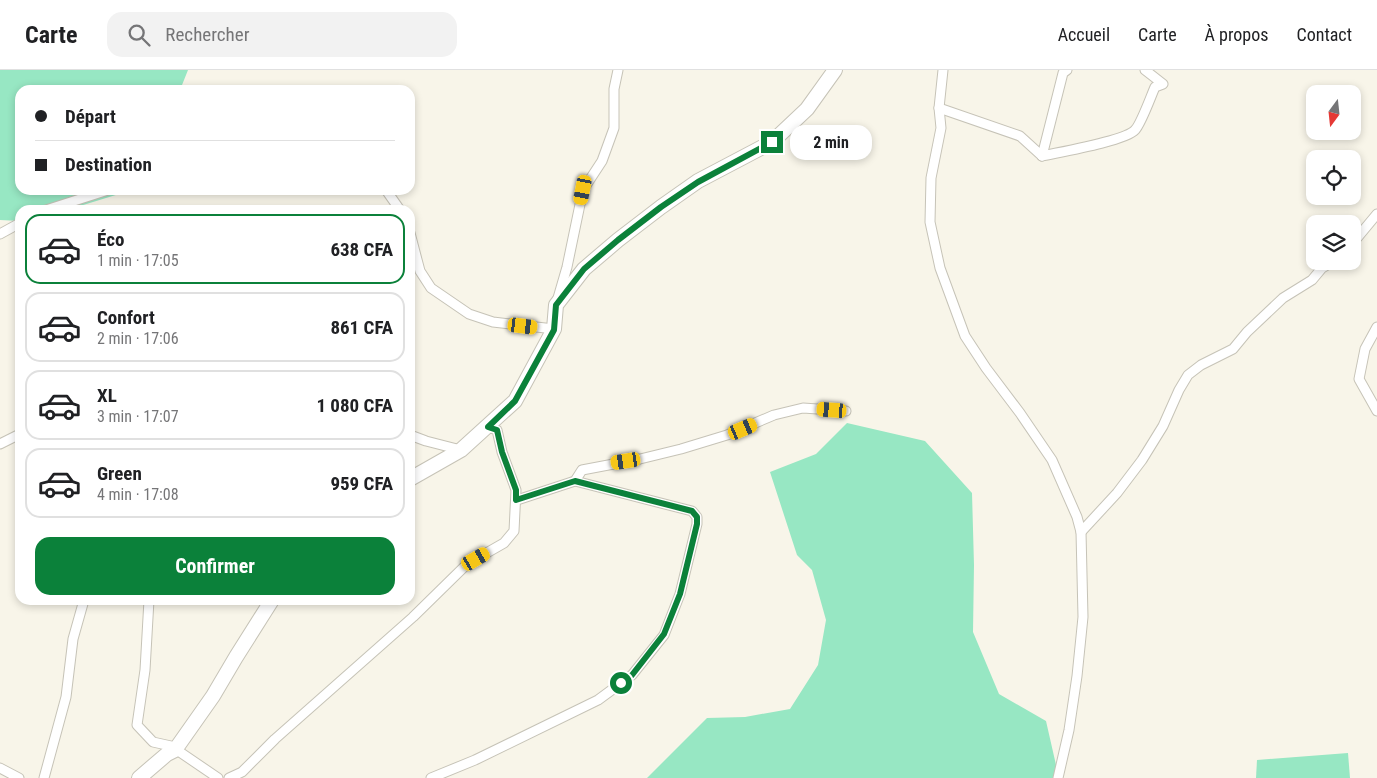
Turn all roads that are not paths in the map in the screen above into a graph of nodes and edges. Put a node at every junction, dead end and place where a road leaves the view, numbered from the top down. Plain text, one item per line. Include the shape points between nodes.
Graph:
1 (618, 70) edge
2 (835, 70) edge
3 (943, 70) edge
4 (1067, 70) edge
5 (1145, 70) edge
6 (939, 108) junction
7 (1042, 156) junction
8 (92, 195) edge
9 (62, 205) edge
10 (1377, 214) edge
11 (15, 226) edge
12 (1361, 233) edge
13 (0, 234) edge
14 (415, 252) edge
15 (1320, 270) edge
16 (556, 305) junction
17 (1377, 327) edge
18 (554, 330) junction
19 (846, 411) dead end
20 (1377, 411) edge
21 (488, 427) junction
22 (15, 436) edge
23 (415, 436) edge
24 (0, 444) edge
25 (461, 450) junction
26 (415, 476) edge
27 (575, 481) junction
28 (516, 500) junction
29 (1081, 532) junction
30 (83, 605) edge
31 (149, 605) edge
32 (269, 605) edge
33 (175, 750) junction
34 (0, 768) edge
35 (19, 778) edge
36 (44, 778) edge
37 (139, 778) edge
38 (218, 778) edge
39 (229, 778) edge
40 (431, 778) edge
41 (1058, 778) edge

1 - 16 street via 614,90 614,128 602,161 583,190
2 - 16 main road via 807,109 772,142 698,182 661,207 584,269
3 - 6 street
4 - 7 street via 1063,73
5 - 7 street via 1163,84 1155,88 1135,131 1089,147
6 - 7 street via 1020,136
6 - 29 street via 941,128 930,178 930,222 940,268 966,336 1052,460
8 - 9 street
10 - 12 street
11 - 13 street
14 - 18 street via 420,271 431,288 469,314 493,322
15 - 29 street via 1312,280 1283,298 1233,349 1201,364 1188,375 1164,426 1142,460
16 - 18 main road
17 - 20 street via 1365,349 1359,379
18 - 21 main road via 515,401
19 - 27 street via 803,408 774,415 727,435 681,449 582,470
21 - 25 main road
21 - 28 street via 497,430 516,490
22 - 24 street
23 - 25 street
25 - 26 main road
27 - 28 street
27 - 40 street via 692,511 697,517 680,594 664,634 632,675 598,700
28 - 39 street via 514,531 504,542 464,567 242,772
29 - 41 street via 1084,617 1070,721
30 - 36 street via 73,639 66,697
31 - 33 street via 145,670 137,724 153,742
32 - 33 main road via 213,696
33 - 37 main road
33 - 38 street
34 - 35 street

